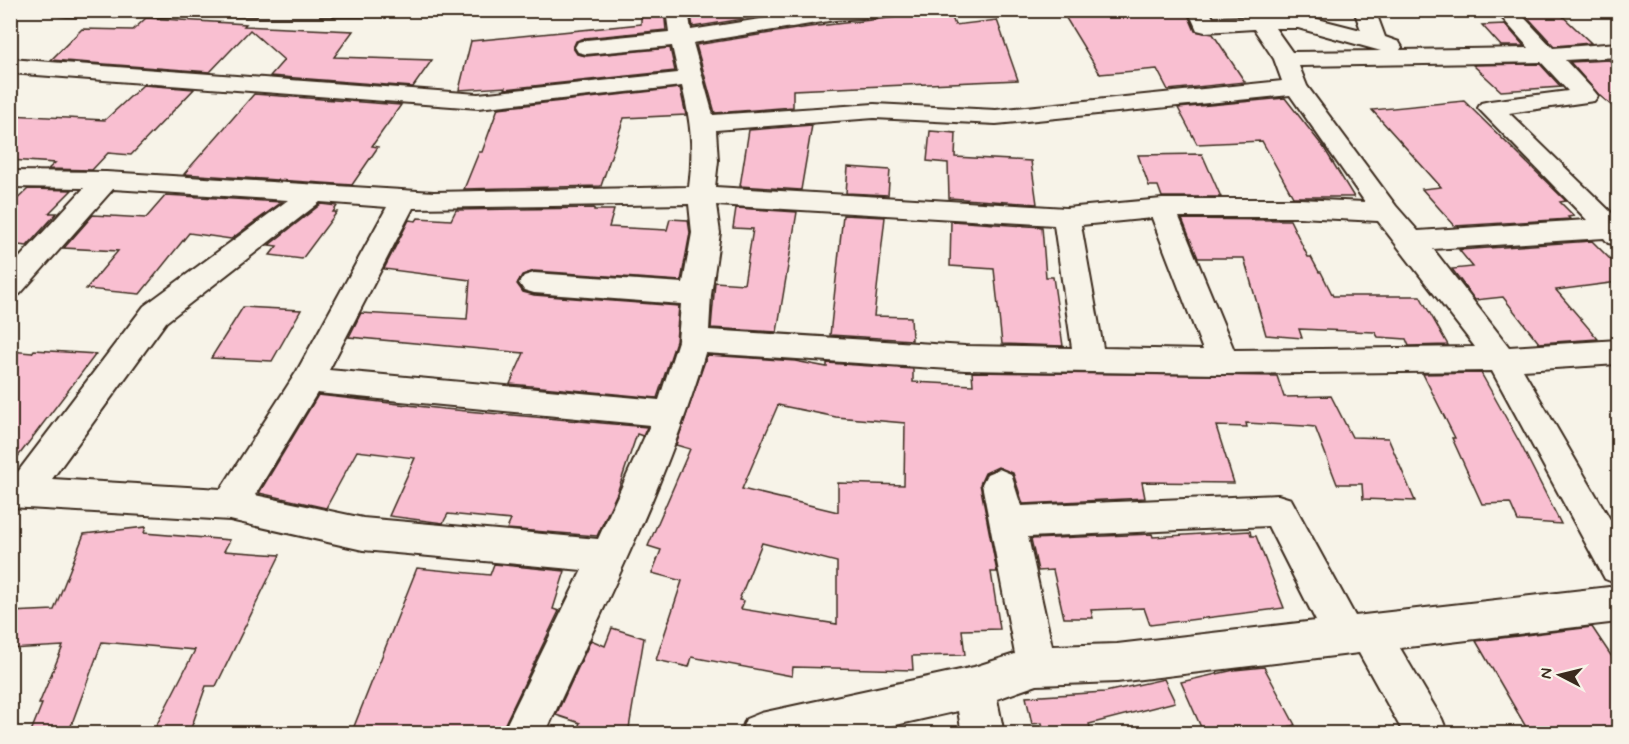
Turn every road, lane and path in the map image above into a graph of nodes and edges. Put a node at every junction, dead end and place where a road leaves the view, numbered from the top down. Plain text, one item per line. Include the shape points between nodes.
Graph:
1 (67, 10) edge
2 (384, 10) edge
3 (677, 10) edge
4 (890, 10) edge
5 (1198, 10) edge
6 (1364, 10) edge
7 (1505, 10) edge
8 (130, 11) edge
9 (1258, 16) edge
10 (681, 38) junction
11 (1376, 40) junction
12 (585, 47) dead end
13 (1618, 50) edge
14 (1546, 55) junction
15 (1411, 56) junction
16 (1285, 59) junction
17 (10, 66) edge
18 (693, 78) junction
19 (1296, 87) junction
20 (703, 123) junction
21 (10, 179) edge
22 (106, 180) junction
23 (314, 194) junction
24 (701, 195) junction
25 (405, 199) junction
26 (1162, 208) junction
27 (1386, 212) junction
28 (1066, 217) junction
29 (1615, 232) edge
30 (1411, 241) junction
31 (534, 283) dead end
32 (10, 286) edge
33 (696, 295) junction
34 (693, 341) junction
35 (1618, 352) edge
36 (1501, 359) junction
37 (1089, 360) junction
38 (1223, 362) junction
39 (308, 380) junction
40 (671, 414) junction
41 (999, 484) dead end
42 (17, 492) edge
43 (230, 505) junction
44 (1007, 522) junction
45 (608, 556) junction
46 (1618, 567) edge
47 (1618, 604) edge
48 (1357, 635) junction
49 (1037, 666) junction
50 (974, 687) junction
51 (524, 734) edge
52 (761, 734) edge
53 (983, 734) edge
54 (1427, 734) edge

1 - 8 street
2 - 8 street
3 - 10 street
4 - 10 street via 836,14
5 - 9 street via 1205,24
6 - 11 street
7 - 14 street
9 - 11 street via 1298,21
9 - 16 street
10 - 12 street
10 - 18 street
11 - 15 street
13 - 14 street
14 - 15 street
14 - 29 street via 1586,96 1490,108
15 - 16 street
16 - 19 street
17 - 18 street via 478,101
18 - 20 street
19 - 20 street via 996,117 874,111
19 - 27 street
20 - 24 street via 705,161
21 - 22 street
22 - 23 street
22 - 32 street
23 - 25 street
23 - 42 street via 155,314
24 - 25 street
24 - 28 street
24 - 33 street via 706,233
25 - 39 street
26 - 27 street
26 - 28 street
26 - 38 street
27 - 30 street
28 - 37 street
29 - 30 street
30 - 36 street
31 - 33 street
33 - 34 street
34 - 37 street via 964,358
34 - 40 street
35 - 36 street
36 - 38 street
36 - 46 street
37 - 38 street
39 - 40 street
39 - 43 street
40 - 45 street
41 - 44 street
42 - 43 street
43 - 45 street via 363,534
44 - 48 street via 1278,510
44 - 49 street
45 - 51 street
47 - 48 street
48 - 49 street via 1117,663
48 - 54 street
49 - 50 street
50 - 52 street
50 - 53 street

